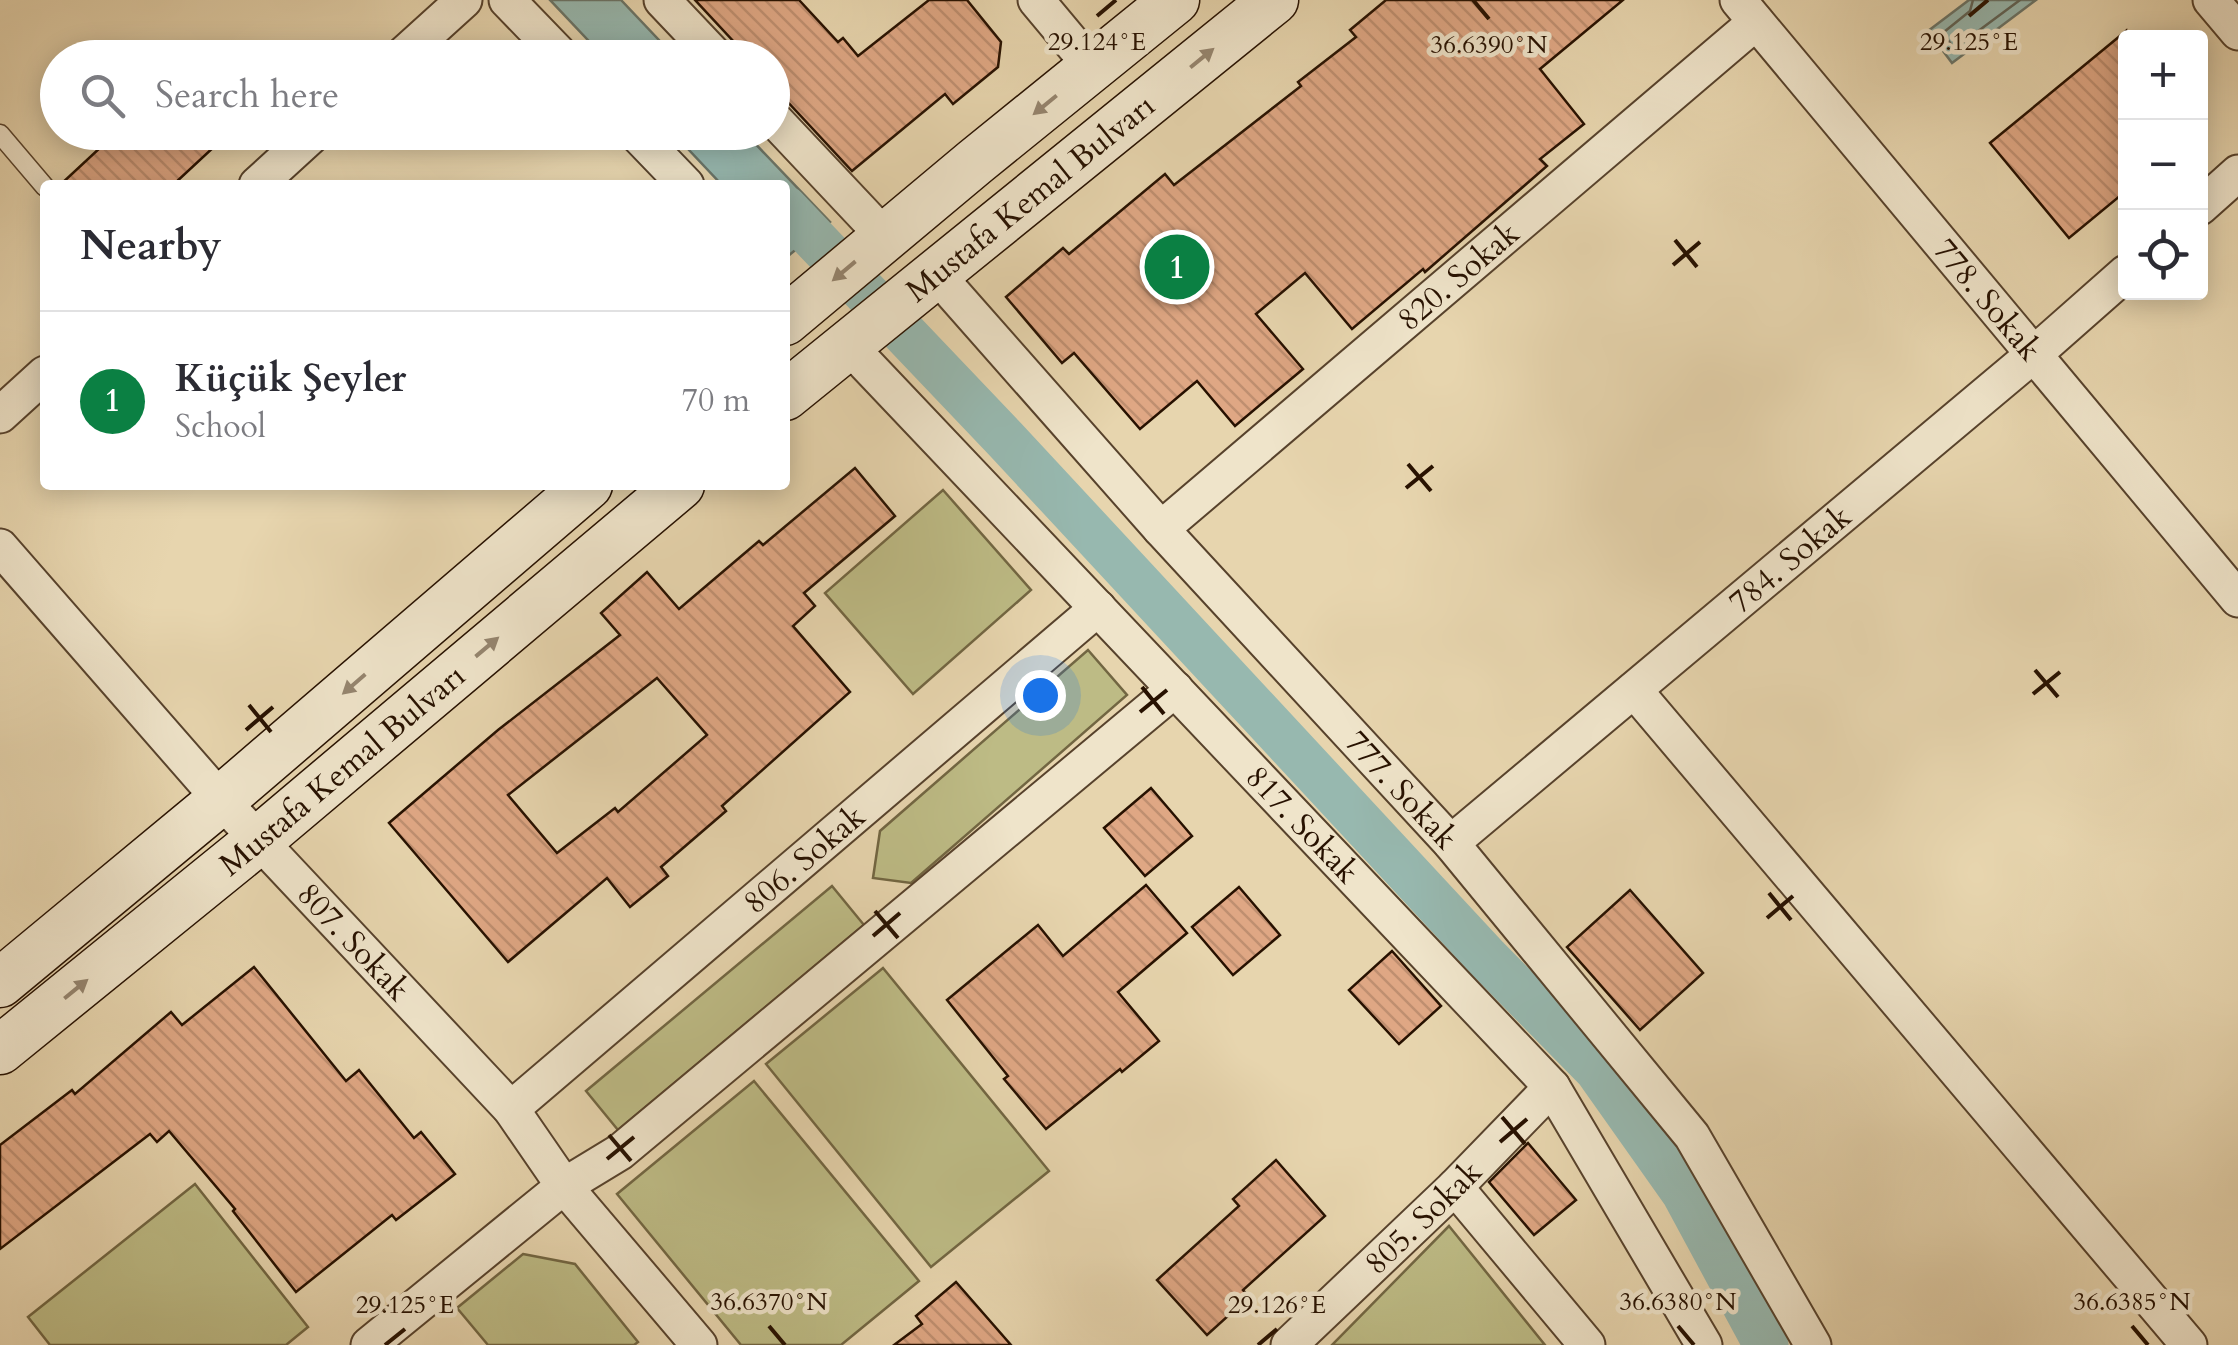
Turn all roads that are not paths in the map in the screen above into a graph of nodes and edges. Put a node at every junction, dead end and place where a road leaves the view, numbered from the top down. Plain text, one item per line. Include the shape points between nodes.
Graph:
1 (464, 0) edge
2 (507, 0) edge
3 (662, 0) edge
4 (1036, 0) edge
5 (1175, 0) edge
6 (1274, 0) edge
7 (2211, 0) edge
8 (1747, 11) edge
9 (2238, 32) edge
10 (420, 40) edge
11 (546, 40) edge
12 (699, 40) edge
13 (1092, 67) junction
14 (0, 134) edge
15 (790, 136) edge
16 (296, 150) edge
17 (653, 150) edge
18 (2238, 173) edge
19 (262, 180) edge
20 (681, 180) edge
21 (40, 181) edge
22 (2208, 199) edge
23 (886, 237) junction
24 (936, 274) junction
25 (2118, 280) edge
26 (791, 304) edge
27 (846, 344) junction
28 (2033, 356) junction
29 (40, 378) edge
30 (790, 392) edge
31 (0, 414) edge
32 (582, 490) edge
33 (674, 490) edge
34 (1161, 529) junction
35 (0, 547) edge
36 (2238, 598) edge
37 (1098, 608) junction
38 (1174, 690) junction
39 (1634, 690) junction
40 (221, 800) junction
41 (260, 840) junction
42 (1451, 844) junction
43 (0, 984) edge
44 (0, 1050) edge
45 (1552, 1087) junction
46 (511, 1109) junction
47 (564, 1186) junction
48 (1455, 1187) junction
49 (369, 1345) edge
50 (699, 1345) edge
51 (1289, 1345) edge
52 (1587, 1345) edge
53 (1704, 1345) edge
54 (1813, 1345) edge
55 (2189, 1345) edge

1 - 10 street
2 - 11 street
3 - 12 street
4 - 13 street
5 - 13 main road, Mustafa Kemal Bulvarı
24 -> 6 main road, Mustafa Kemal Bulvarı
7 - 9 street
8 - 28 street, 778. Sokak
8 - 34 street, 820. Sokak
13 -> 23 main road, Mustafa Kemal Bulvarı
14 - 21 lane
15 - 23 street
16 - 19 street
17 - 20 street
18 - 22 street
23 -> 26 main road, Mustafa Kemal Bulvarı
24 - 27 main road, Mustafa Kemal Bulvarı
24 - 34 street, 777. Sokak
25 - 28 street, 784. Sokak
27 - 30 main road, Mustafa Kemal Bulvarı
27 - 37 street, 817. Sokak
28 - 36 street, 778. Sokak
28 - 39 street, 784. Sokak
29 - 31 street
32 -> 40 main road, Mustafa Kemal Bulvarı
41 -> 33 main road, Mustafa Kemal Bulvarı
34 - 42 street, 777. Sokak
35 - 40 street, 807. Sokak
37 - 38 street, 817. Sokak
37 - 46 street, 806. Sokak
38 - 45 street, 817. Sokak
38 - 47 street via 620,1152
39 - 42 street, 784. Sokak
39 - 55 street
40 - 41 street, 807. Sokak
40 - 43 main road, Mustafa Kemal Bulvarı
44 -> 41 main road, Mustafa Kemal Bulvarı
41 - 46 street, 807. Sokak
42 - 54 street, 777. Sokak via 1692,1136
45 - 48 street, 805. Sokak
45 - 53 street, 817. Sokak
46 - 47 street, 807. Sokak
47 - 49 street
47 - 50 street, 807. Sokak
48 - 51 street, 805. Sokak
48 - 52 street

